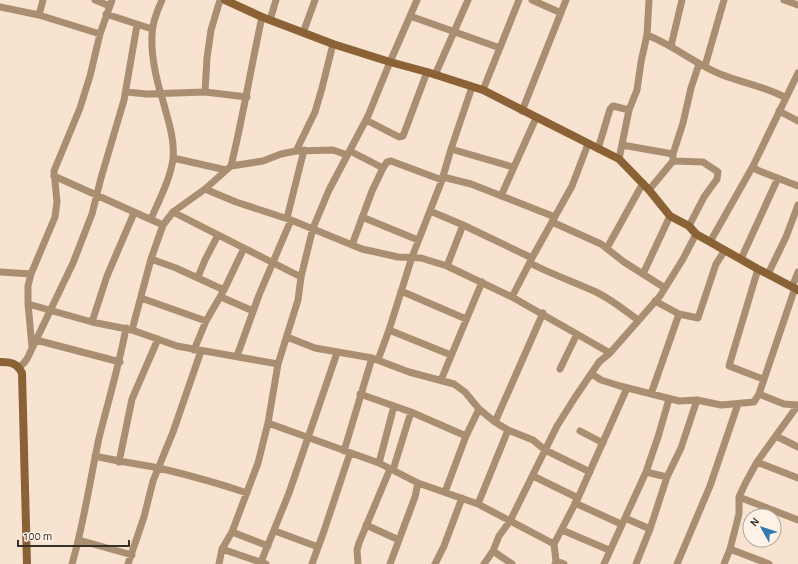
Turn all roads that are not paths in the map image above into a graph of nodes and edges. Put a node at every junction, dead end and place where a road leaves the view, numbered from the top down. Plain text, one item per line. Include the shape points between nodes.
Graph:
1 (43, 0) edge
2 (95, 0) edge
3 (162, 0) edge
4 (220, 0) edge
5 (225, 0) edge
6 (276, 0) edge
7 (315, 0) edge
8 (418, 0) edge
9 (468, 0) edge
10 (519, 0) edge
11 (532, 0) edge
12 (566, 0) edge
13 (649, 0) edge
14 (682, 0) edge
15 (724, 0) edge
16 (784, 0) edge
17 (111, 3) edge
18 (798, 5) edge
19 (0, 7) edge
20 (561, 13) junction
21 (106, 14) junction
22 (39, 15) junction
23 (410, 16) junction
24 (266, 18) junction
25 (137, 25) junction
26 (152, 29) junction
27 (303, 32) junction
28 (454, 32) junction
29 (100, 34) junction
30 (647, 35) junction
31 (333, 44) junction
32 (671, 46) junction
33 (500, 48) junction
34 (390, 62) junction
35 (702, 65) junction
36 (427, 72) junction
37 (798, 73) edge
38 (435, 75) junction
39 (472, 87) junction
40 (483, 90) junction
41 (126, 92) junction
42 (205, 92) junction
43 (161, 93) junction
44 (247, 96) junction
45 (786, 98) junction
46 (630, 110) junction
47 (522, 111) junction
48 (779, 111) junction
49 (536, 118) junction
50 (366, 120) junction
51 (798, 121) edge
52 (588, 144) junction
53 (622, 145) junction
54 (451, 149) junction
55 (598, 149) junction
56 (304, 150) junction
57 (296, 151) junction
58 (348, 153) junction
59 (173, 158) junction
60 (673, 158) junction
61 (619, 160) junction
62 (753, 166) junction
63 (514, 167) junction
64 (229, 168) junction
65 (383, 168) junction
66 (54, 176) junction
67 (442, 178) junction
68 (778, 178) junction
69 (642, 183) junction
70 (798, 186) edge
71 (205, 189) junction
72 (649, 190) junction
73 (96, 196) junction
74 (500, 196) junction
75 (798, 205) edge
76 (430, 211) junction
77 (173, 212) junction
78 (134, 213) junction
79 (670, 216) junction
80 (362, 217) junction
81 (151, 219) junction
82 (289, 219) junction
83 (554, 219) junction
84 (163, 225) junction
85 (463, 225) junction
86 (690, 226) junction
87 (313, 228) junction
88 (696, 234) junction
89 (218, 235) junction
90 (418, 240) junction
91 (710, 242) junction
92 (352, 245) junction
93 (244, 248) junction
94 (607, 248) junction
95 (725, 250) junction
96 (412, 257) junction
97 (151, 259) junction
98 (741, 259) junction
99 (531, 260) junction
100 (272, 262) junction
101 (447, 266) junction
102 (758, 269) junction
103 (0, 272) edge
104 (798, 272) edge
105 (31, 274) junction
106 (643, 274) junction
107 (768, 274) junction
108 (198, 277) junction
109 (301, 277) junction
110 (482, 282) junction
111 (665, 288) junction
112 (795, 288) edge
113 (401, 291) junction
114 (223, 293) junction
115 (512, 297) junction
116 (140, 298) junction
117 (655, 301) junction
118 (28, 304) junction
119 (51, 311) junction
120 (253, 311) junction
121 (543, 313) junction
122 (679, 314) junction
123 (466, 319) junction
124 (638, 320) junction
125 (206, 321) junction
126 (92, 322) junction
127 (129, 329) junction
128 (389, 330) junction
129 (577, 334) junction
130 (287, 337) junction
131 (158, 339) junction
132 (36, 340) junction
133 (32, 347) junction
134 (198, 350) junction
135 (337, 353) junction
136 (610, 353) junction
137 (451, 355) junction
138 (237, 356) junction
139 (375, 359) junction
140 (0, 362) edge
141 (120, 362) junction
142 (278, 364) junction
143 (19, 367) junction
144 (560, 370) dead end
145 (592, 374) junction
146 (763, 379) junction
147 (441, 380) junction
148 (627, 388) junction
149 (360, 394) junction
150 (651, 394) junction
151 (758, 394) junction
152 (669, 399) junction
153 (697, 400) junction
154 (738, 404) junction
155 (798, 405) edge
156 (394, 406) junction
157 (479, 409) junction
158 (411, 412) junction
159 (494, 422) junction
160 (268, 423) junction
161 (508, 430) junction
162 (580, 432) dead end
163 (466, 436) junction
164 (776, 436) junction
165 (309, 437) junction
166 (603, 443) junction
167 (798, 447) edge
168 (545, 450) junction
169 (347, 452) junction
170 (95, 456) junction
171 (119, 462) junction
172 (758, 462) junction
173 (379, 463) junction
174 (158, 468) junction
175 (392, 469) junction
176 (590, 472) junction
177 (646, 472) junction
178 (533, 476) junction
179 (667, 477) junction
180 (798, 478) edge
181 (418, 483) junction
182 (445, 492) junction
183 (247, 493) junction
184 (740, 497) junction
185 (462, 498) junction
186 (577, 501) junction
187 (478, 504) junction
188 (798, 520) edge
189 (510, 521) junction
190 (623, 521) junction
191 (366, 525) junction
192 (650, 529) junction
193 (562, 530) junction
194 (275, 531) junction
195 (232, 532) junction
196 (79, 540) junction
197 (399, 540) junction
198 (554, 544) junction
199 (268, 546) junction
200 (318, 547) junction
201 (222, 549) junction
202 (730, 549) junction
203 (609, 550) junction
204 (493, 551) junction
205 (132, 555) junction
206 (555, 562) edge
207 (263, 563) edge
208 (27, 564) edge
209 (72, 564) edge
210 (128, 564) edge
211 (219, 564) edge
212 (312, 564) edge
213 (358, 564) edge
214 (390, 564) edge
215 (435, 564) edge
216 (484, 564) edge
217 (512, 564) edge
218 (564, 564) edge
219 (604, 564) edge
220 (636, 564) edge
221 (677, 564) edge
222 (724, 564) edge
223 (769, 564) edge

1 - 22 street
2 - 17 street
3 - 26 street
4 - 42 street via 211,30
5 - 24 street
6 - 24 street
7 - 27 street
8 - 23 street
9 - 28 street
10 - 33 street
11 - 20 street
12 - 20 street
13 - 30 street
14 - 32 street
15 - 35 street
16 - 18 street
17 - 21 street
19 - 22 street
20 - 47 street
21 - 25 street
21 - 29 street
22 - 29 street
23 - 28 street
23 - 34 street
24 - 27 street
24 - 44 street via 251,68
25 - 26 street
25 - 41 street
26 - 43 street via 152,51
27 - 31 street
28 - 33 street
28 - 38 street
29 - 66 street via 80,108
30 - 32 street
30 - 46 street via 637,90
31 - 34 street
31 - 57 street via 315,112
32 - 35 street
33 - 40 street
34 - 36 street
34 - 50 street
35 - 45 street
35 - 60 street via 691,88
36 - 38 street
36 - 50 street via 403,136 399,137
37 - 45 street
38 - 39 street
39 - 40 street
39 - 54 street
40 - 47 street
41 - 43 street
41 - 73 street
42 - 43 street
42 - 44 street
43 - 59 street via 172,136
44 - 64 street
45 - 48 street
46 - 53 street
46 - 55 street via 614,106 610,109
47 - 49 street
48 - 51 street
48 - 62 street
49 - 52 street
49 - 63 street
50 - 58 street
52 - 55 street
52 - 83 street via 572,186
53 - 60 street
53 - 61 street
54 - 63 street
54 - 67 street
55 - 61 street
56 - 57 street
56 - 58 street
56 - 82 street
57 - 64 street
58 - 65 street
58 - 87 street
59 - 64 street
59 - 81 street via 168,178
60 - 72 street
60 - 86 street via 703,162 718,172 717,179 704,197
61 - 69 street
62 - 68 street
62 - 91 street
63 - 74 street
64 - 71 street
65 - 67 street via 391,161
65 - 80 street
66 - 73 street
66 - 105 street via 57,202 55,217
67 - 74 street via 458,180
67 - 76 street
68 - 70 street
68 - 98 street
69 - 72 street
69 - 94 street
71 - 77 street
71 - 82 street
72 - 79 street
73 - 78 street
73 - 119 street via 92,214 73,263
74 - 83 street
75 - 107 street
76 - 85 street
76 - 90 street
77 - 84 street
77 - 89 street
78 - 81 street
78 - 126 street via 107,276
79 - 86 street
79 - 106 street
80 - 90 street
80 - 92 street
81 - 84 street
82 - 87 street
82 - 100 street
83 - 94 street
83 - 99 street
84 - 97 street
85 - 99 street
85 - 101 street
86 - 88 street
87 - 92 street
87 - 109 street
88 - 91 street
88 - 111 street
89 - 93 street
89 - 108 street
90 - 96 street
91 - 95 street
92 - 96 street via 398,257
93 - 100 street
93 - 114 street
94 - 106 street
95 - 98 street
95 - 122 street via 716,264 698,318
96 - 101 street
96 - 113 street
97 - 108 street
97 - 116 street
98 - 102 street
99 - 115 street
99 - 124 street via 544,270 609,299
100 - 109 street
100 - 120 street
101 - 110 street
102 - 107 street
102 - 146 street via 729,366
103 - 105 street
104 - 112 street
105 - 118 street
106 - 111 street
107 - 112 street
108 - 114 street
109 - 130 street via 298,300
110 - 115 street
110 - 123 street
111 - 117 street
112 - 146 street
113 - 123 street
113 - 128 street
114 - 120 street
114 - 125 street
115 - 121 street
116 - 125 street
116 - 127 street
117 - 122 street
117 - 124 street
118 - 119 street
118 - 133 street
119 - 126 street
119 - 132 street
120 - 138 street
121 - 129 street
121 - 159 street
122 - 150 street
123 - 137 street
124 - 136 street
125 - 134 street
126 - 127 street
127 - 131 street
127 - 141 street
128 - 137 street
128 - 139 street
129 - 136 street
129 - 144 street
130 - 135 street
130 - 142 street
131 - 134 street
131 - 171 street via 132,399
132 - 133 street
132 - 141 street
133 - 143 street via 27,359
134 - 138 street
134 - 174 street via 173,432
135 - 139 street
135 - 165 street
136 - 145 street via 599,362
137 - 147 street
138 - 142 street
139 - 147 street via 409,372
139 - 149 street
140 - 143 street via 11,362
141 - 170 street
142 - 160 street
143 - 208 street via 22,373
145 - 148 street via 601,380
145 - 168 street via 574,399
146 - 151 street
147 - 157 street via 454,384 465,392
148 - 150 street
148 - 166 street
149 - 156 street
149 - 169 street
150 - 152 street
151 - 154 street via 754,402
151 - 155 street via 784,404
152 - 153 street
152 - 177 street
153 - 154 street via 721,405
153 - 179 street
154 - 221 street via 710,486
155 - 164 street
156 - 158 street
156 - 173 street
157 - 159 street
157 - 163 street
158 - 163 street
158 - 175 street
159 - 161 street
160 - 165 street
160 - 183 street
161 - 168 street via 533,440
161 - 187 street
162 - 166 street
163 - 182 street
164 - 167 street
164 - 172 street
165 - 169 street
165 - 194 street
166 - 176 street
168 - 176 street
168 - 178 street
169 - 173 street
169 - 200 street
170 - 171 street
170 - 196 street
171 - 174 street
172 - 180 street
172 - 184 street
173 - 175 street
174 - 183 street
174 - 205 street
175 - 181 street
175 - 191 street
176 - 186 street
177 - 179 street
177 - 190 street
178 - 186 street
178 - 189 street
179 - 192 street
181 - 182 street
181 - 197 street
182 - 185 street
183 - 195 street
184 - 188 street
184 - 202 street via 739,514
185 - 187 street
185 - 215 street
186 - 190 street
186 - 193 street
187 - 189 street
189 - 198 street
189 - 204 street via 499,536
190 - 192 street
190 - 203 street
191 - 197 street
191 - 213 street via 357,550
192 - 220 street
193 - 198 street
193 - 203 street
194 - 199 street
194 - 200 street
195 - 199 street
195 - 201 street
196 - 205 street
196 - 209 street
197 - 214 street
198 - 206 street
199 - 207 street
200 - 212 street
201 - 207 street
201 - 211 street
202 - 222 street
202 - 223 street
203 - 219 street
204 - 216 street
204 - 217 street
205 - 210 street
206 - 218 street

